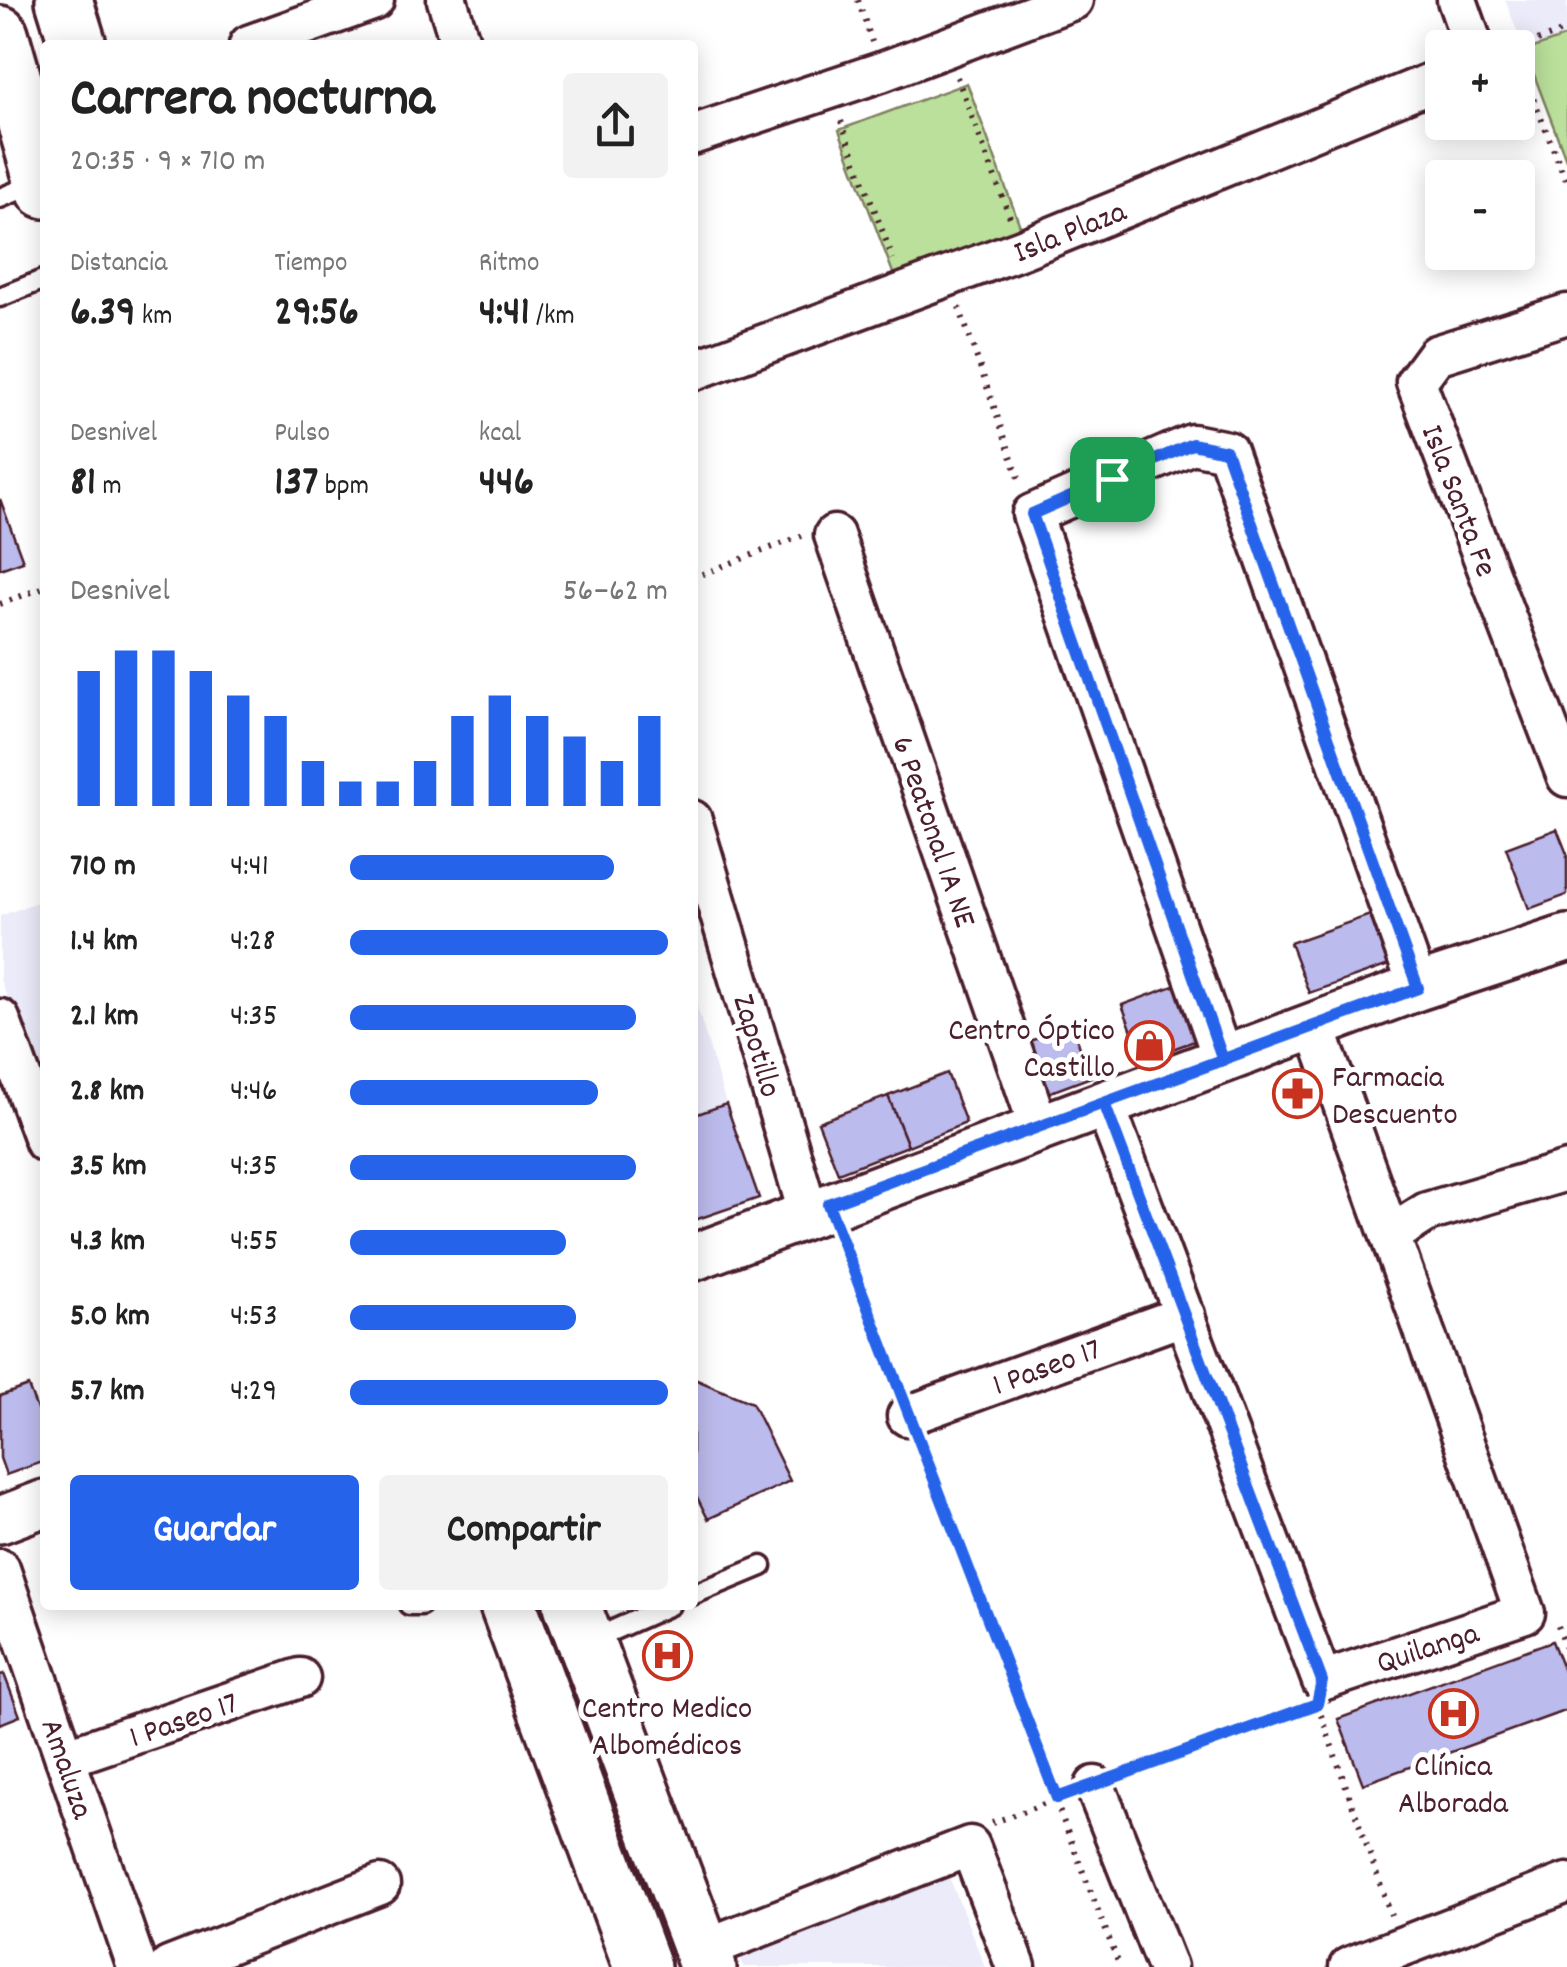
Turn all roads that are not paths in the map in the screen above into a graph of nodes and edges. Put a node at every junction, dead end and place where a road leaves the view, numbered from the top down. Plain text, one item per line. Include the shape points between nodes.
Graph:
1 (64, 0) edge
2 (374, 0) edge
3 (448, 0) edge
4 (1073, 0) edge
5 (1456, 0) edge
6 (1467, 30) edge
7 (0, 34) edge
8 (76, 40) edge
9 (262, 40) edge
10 (460, 40) edge
11 (1425, 85) edge
12 (698, 133) edge
13 (29, 190) edge
14 (40, 281) edge
15 (0, 297) edge
16 (1567, 314) edge
17 (698, 369) edge
18 (834, 535) road end
19 (1567, 777) edge
20 (698, 838) edge
21 (1567, 938) edge
22 (1418, 988) junction
23 (0, 1018) edge
24 (1315, 1026) junction
25 (1223, 1060) junction
26 (1104, 1103) junction
27 (1038, 1127) junction
28 (40, 1128) edge
29 (1567, 1171) edge
30 (818, 1208) junction
31 (1391, 1235) junction
32 (698, 1256) edge
33 (1186, 1315) junction
34 (907, 1416) road end
35 (40, 1505) edge
36 (0, 1520) edge
37 (762, 1566) dead end
38 (0, 1569) edge
39 (698, 1593) edge
40 (510, 1610) edge
41 (646, 1610) edge
42 (579, 1624) edge
43 (300, 1678) dead end
44 (65, 1758) junction
45 (1096, 1786) road end
46 (1567, 1883) edge
47 (380, 1885) dead end
48 (1419, 1955) edge
49 (704, 1958) edge
50 (138, 1967) edge
51 (170, 1967) edge
52 (642, 1967) edge
53 (1016, 1967) edge
54 (1168, 1967) edge
55 (1349, 1967) edge

1 - 8 main road
2 - 9 street
3 - 10 street
4 - 12 street
5 - 6 street
7 - 13 main road
11 - 17 street, Isla Plaza via 948,278
14 - 15 lane
16 - 19 street, Isla Santa Fe via 1436,355 1416,382
18 - 27 street, 6 Peatonal 1A NE
20 - 30 street, Zapotillo
21 - 22 street
22 - 24 street
22 - 25 street via 1226,451 1192,444 1032,514
23 - 28 street
24 - 25 street
24 - 31 street, Quilanga
25 - 26 street
26 - 27 street
26 - 33 street, Quilanga
27 - 30 street
29 - 31 street via 1427,1212
30 - 32 street
31 - 33 street, Quilanga via 1526,1613 1322,1681
33 - 34 street, 1 Paseo 17
35 - 36 street
37 - 39 lane
38 - 44 street, Amaluza
40 - 52 main road
41 - 42 lane
42 - 49 main road
43 - 44 street, 1 Paseo 17
44 - 50 street, Amaluza
45 - 54 street
46 - 48 street
47 - 51 street
48 - 55 street
49 - 53 street via 970,1846

